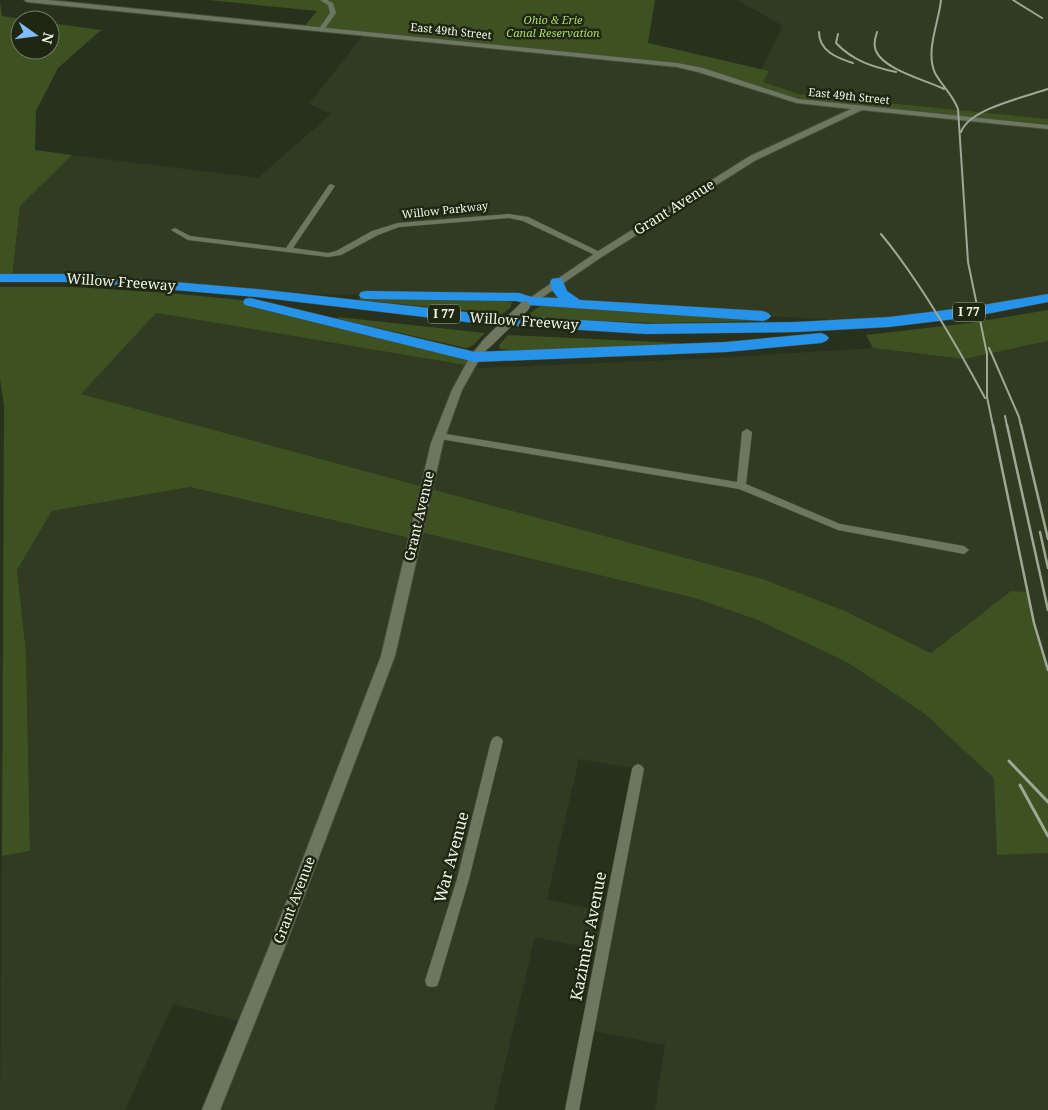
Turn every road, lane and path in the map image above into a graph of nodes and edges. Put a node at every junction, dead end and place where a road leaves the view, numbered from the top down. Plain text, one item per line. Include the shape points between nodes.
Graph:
1 (27, 0) edge
2 (323, 0) edge
3 (318, 29) junction
4 (860, 108) junction
5 (1048, 127) edge
6 (331, 186) dead end
7 (175, 230) dead end
8 (288, 251) junction
9 (600, 254) junction
10 (0, 278) edge
11 (557, 282) junction
12 (0, 287) edge
13 (257, 293) junction
14 (1048, 298) edge
15 (241, 300) junction
16 (528, 304) junction
17 (578, 304) junction
18 (1048, 310) edge
19 (889, 322) junction
20 (821, 338) junction
21 (476, 357) junction
22 (747, 432) dead end
23 (440, 436) junction
24 (741, 486) junction
25 (964, 550) dead end
26 (497, 741) dead end
27 (638, 769) dead end
28 (432, 982) dead end
29 (211, 1110) edge
30 (572, 1110) edge

1 - 3 street, East 49th Street
2 - 3 street via 331,4 332,17
3 - 4 street, East 49th Street via 690,67 788,100
4 - 5 street, East 49th Street
4 - 9 street, Grant Avenue via 753,158
6 - 8 street
7 - 8 street, Willow Parkway via 188,238
8 - 9 street, Willow Parkway via 333,255 376,233 398,226 504,216 525,219
9 - 11 street, Grant Avenue
10 - 13 highway, Willow Freeway / I 77 via 81,278
11 - 16 street, Grant Avenue
11 - 17 highway via 562,296
12 - 15 highway, Willow Freeway / I 77 via 73,287
13 - 16 highway via 519,297
13 - 19 highway, Willow Freeway / I 77 via 483,319 610,327 711,328
14 - 19 highway, Willow Freeway / I 77
15 - 20 highway, Willow Freeway / I 77 via 558,332 714,340
15 - 21 highway
16 - 17 highway
16 - 21 street, Grant Avenue, bridge
17 - 19 highway
18 - 20 highway, Willow Freeway / I 77 via 970,323
20 - 21 highway via 726,347
21 - 23 street, Grant Avenue via 457,391
22 - 24 street
23 - 24 street
23 - 29 street, Grant Avenue via 388,656
24 - 25 street via 838,527
26 - 28 street, War Avenue via 463,880
27 - 30 street, Kazimier Avenue

